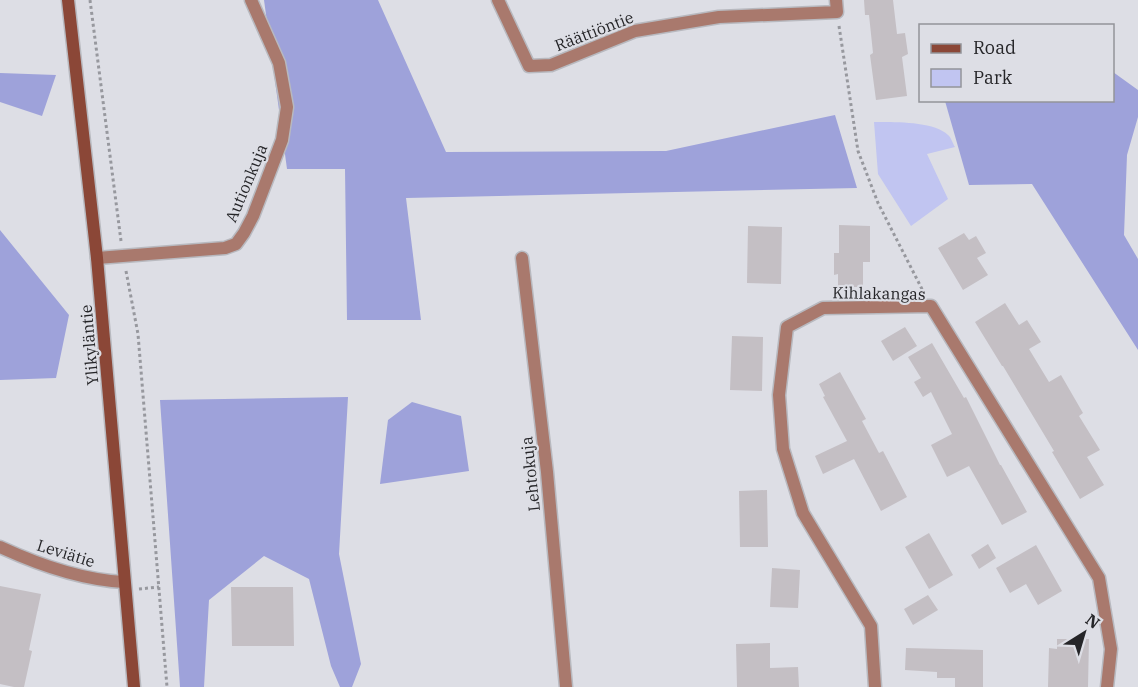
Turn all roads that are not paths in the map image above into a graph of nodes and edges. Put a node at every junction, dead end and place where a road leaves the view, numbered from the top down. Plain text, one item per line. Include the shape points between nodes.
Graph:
1 (68, 0) edge
2 (251, 0) edge
3 (498, 0) edge
4 (837, 6) edge
5 (97, 258) junction
6 (522, 258) dead end
7 (0, 547) edge
8 (124, 582) junction
9 (134, 687) edge
10 (567, 687) edge
11 (875, 687) edge
12 (1107, 687) edge

1 - 5 main road, Ylikyläntie
2 - 5 street, Autionkuja via 279,63 287,107 282,140 244,233 236,244 225,248
3 - 4 street, Räättiöntie via 529,66 551,65 635,31 719,17
5 - 8 main road, Ylikyläntie
6 - 10 street, Lehtokuja
7 - 8 street, Leviätie via 86,578
8 - 9 main road, Ylikyläntie
11 - 12 street, Kihlakangas via 871,626 803,513 783,449 779,395 787,327 823,308 931,306 1098,578 1111,649

